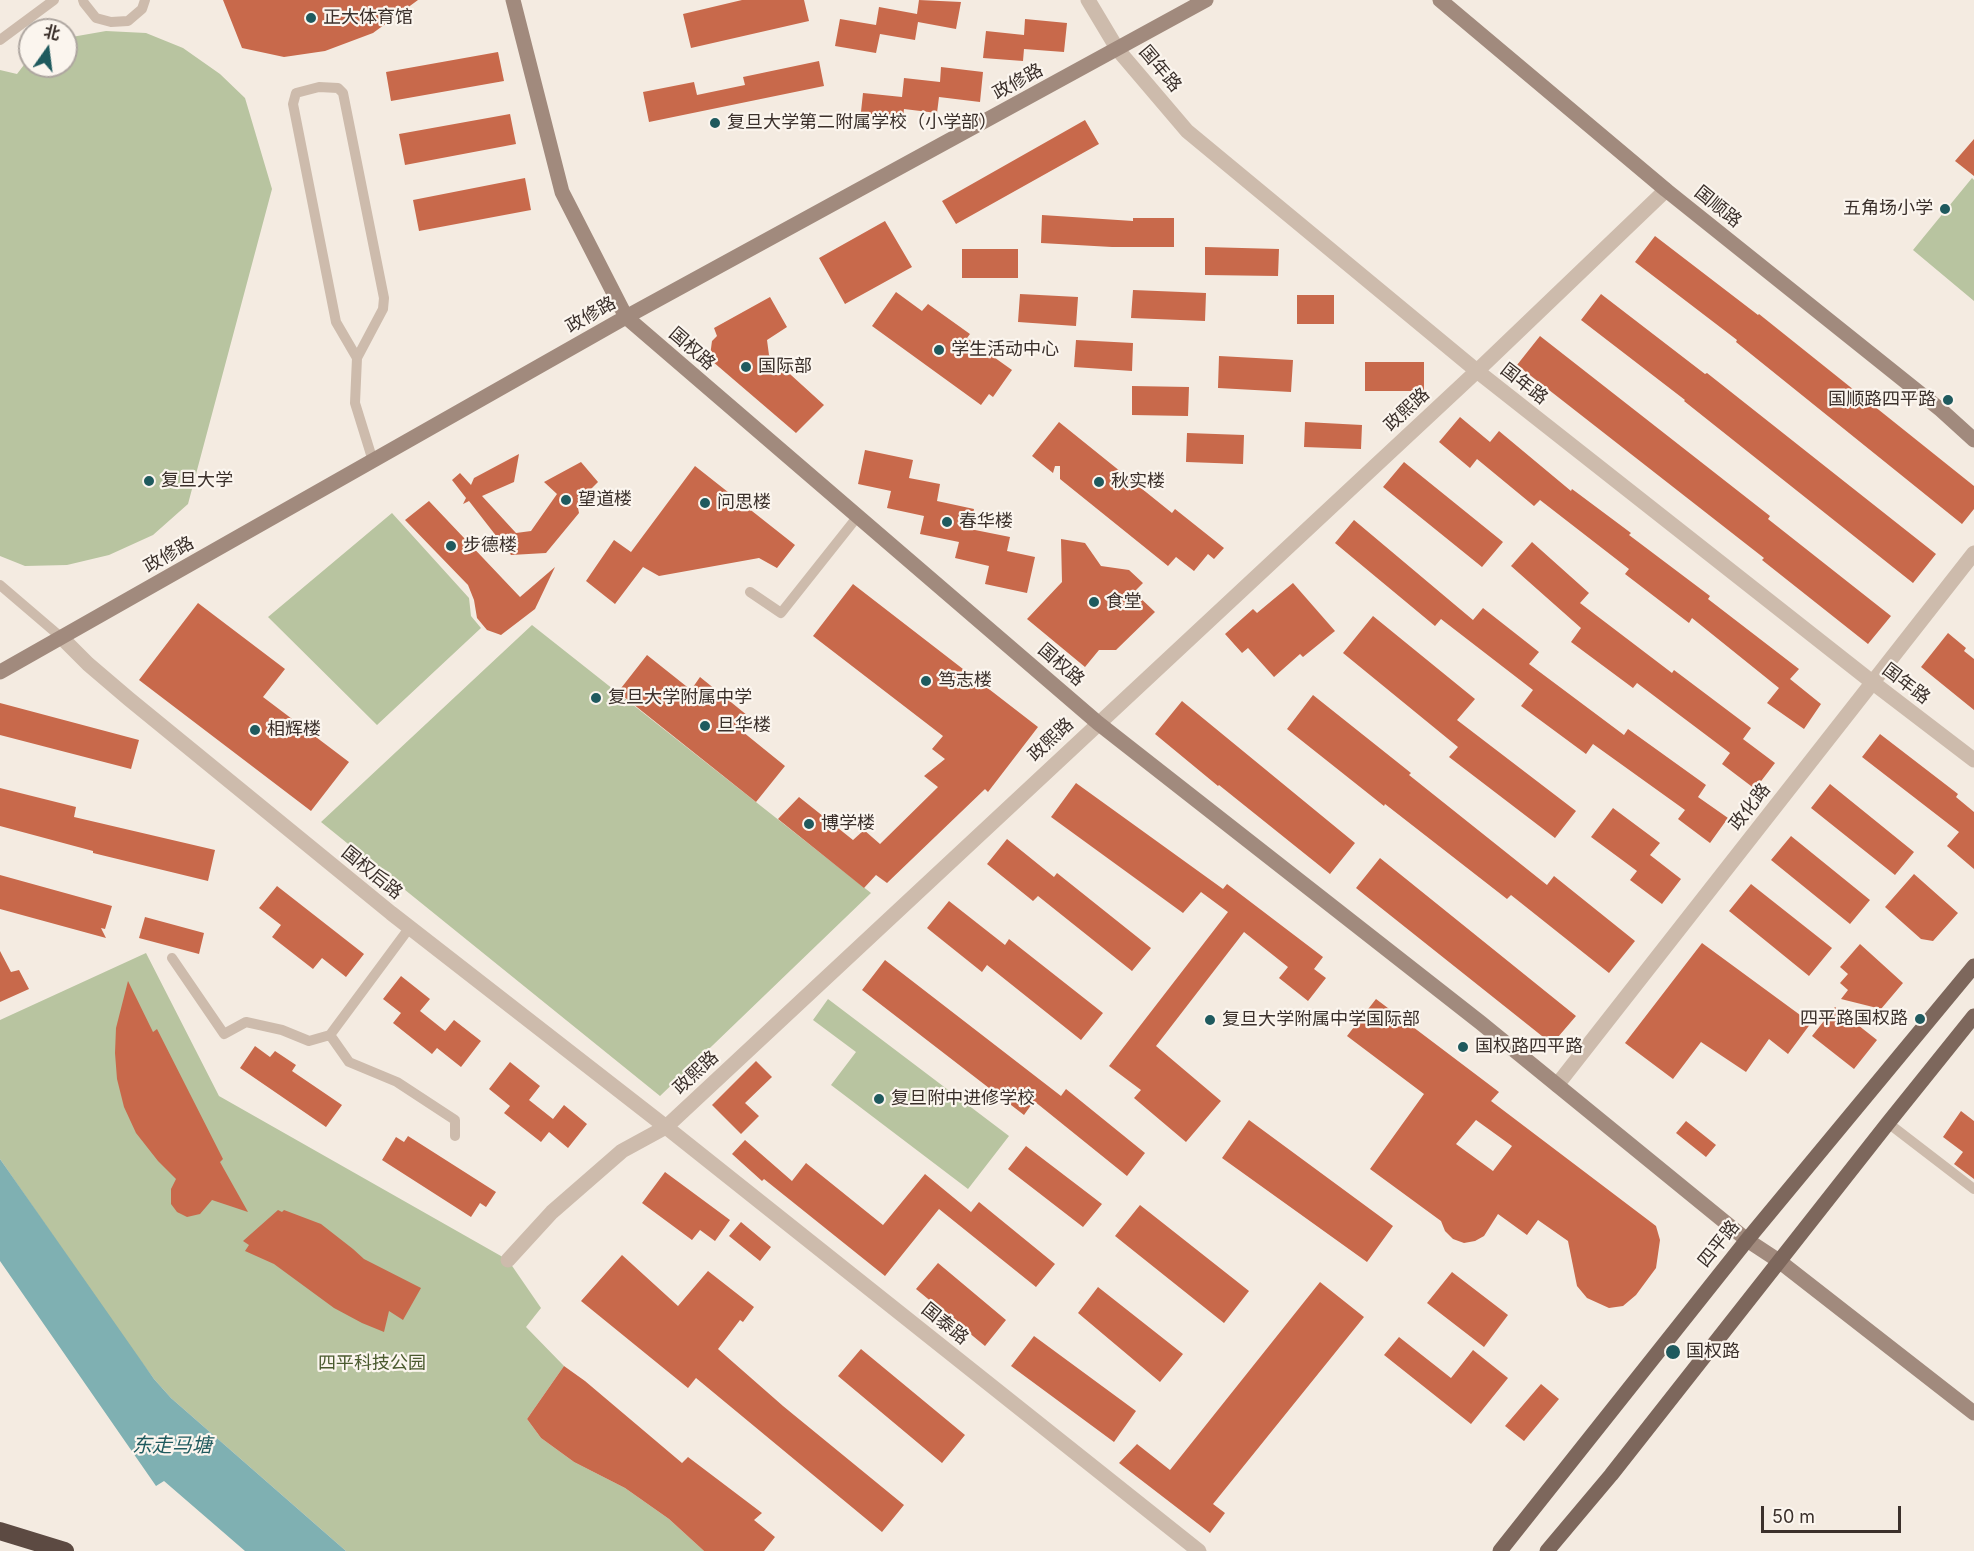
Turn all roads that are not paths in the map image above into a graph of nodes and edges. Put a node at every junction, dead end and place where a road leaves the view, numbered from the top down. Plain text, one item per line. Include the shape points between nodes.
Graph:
1 (54, 0) edge
2 (83, 0) edge
3 (145, 0) edge
4 (513, 0) edge
5 (1088, 0) edge
6 (1206, 0) edge
7 (1440, 0) edge
8 (0, 40) edge
9 (1118, 50) junction
10 (1666, 190) junction
11 (626, 317) junction
12 (357, 358) junction
13 (1477, 371) junction
14 (1974, 440) edge
15 (373, 461) junction
16 (858, 516) junction
17 (1974, 553) edge
18 (0, 585) edge
19 (750, 592) dead end
20 (62, 638) junction
21 (0, 672) edge
22 (1872, 682) junction
23 (1098, 723) junction
24 (1974, 760) edge
25 (410, 927) junction
26 (172, 958) dead end
27 (1974, 966) edge
28 (1974, 1016) edge
29 (330, 1035) junction
30 (1557, 1085) junction
31 (1888, 1123) junction
32 (666, 1127) junction
33 (455, 1136) dead end
34 (1974, 1189) edge
35 (1747, 1240) junction
36 (508, 1260) dead end
37 (1779, 1261) junction
38 (1974, 1413) edge
39 (0, 1522) edge
40 (0, 1531) edge
41 (64, 1551) edge
42 (75, 1551) edge
43 (1199, 1551) edge
44 (1500, 1551) edge
45 (1547, 1551) edge

1 - 8 lane
2 - 3 lane via 96,18 111,22 128,21 142,9
4 - 11 street, 国权路 via 562,192
5 - 9 street, 国年路
6 - 9 street, 政修路
7 - 10 street, 国顺路
9 - 11 street, 政修路
9 - 13 street, 国年路 via 1187,131
10 - 13 street, 政熙路
10 - 14 street, 国顺路
11 - 15 street, 政修路
11 - 16 street, 国权路
12 - 12 lane via 384,298 343,93 338,88 319,87 296,93 293,104 336,322
12 - 15 lane via 355,403
13 - 22 street, 国年路
13 - 23 street, 政熙路
15 - 20 street, 政修路
16 - 19 lane via 780,614
16 - 23 street, 国权路
17 - 22 street, 政化路
18 - 20 lane
20 - 21 street, 政修路
20 - 25 street, 国权后路 via 129,699
22 - 24 street, 国年路
22 - 30 street, 政化路
23 - 30 street, 国权路
23 - 32 street, 政熙路
25 - 29 lane
25 - 32 street, 国权后路
26 - 29 lane via 224,1034 246,1022 309,1041
27 - 35 main road, 四平路
28 - 31 main road
29 - 33 lane via 349,1062 397,1082 455,1120
30 - 35 street, 国权路
31 - 34 lane
31 - 37 main road
32 - 36 street, 政熙路 via 622,1151 552,1212
32 - 43 street, 国泰路
35 - 37 street, 国权路
35 - 44 main road, 四平路
37 - 38 street
37 - 45 main road
39 - 42 main road
40 - 41 highway

